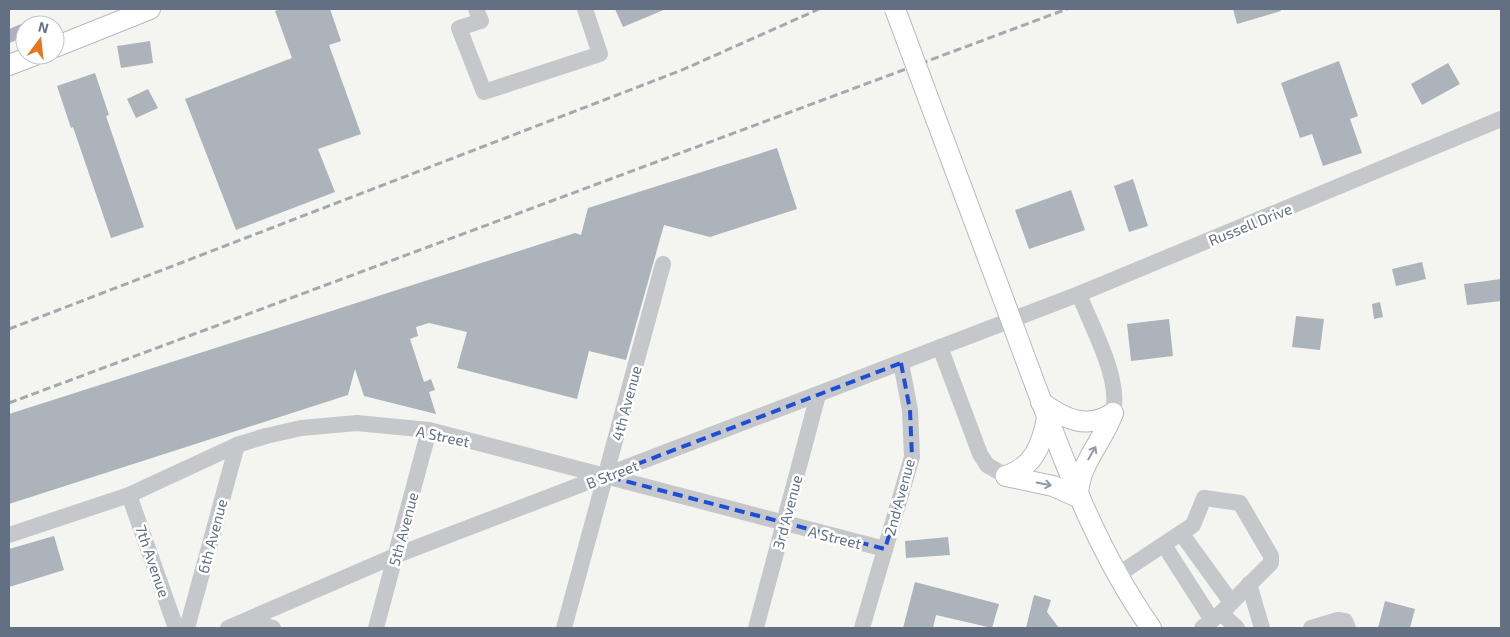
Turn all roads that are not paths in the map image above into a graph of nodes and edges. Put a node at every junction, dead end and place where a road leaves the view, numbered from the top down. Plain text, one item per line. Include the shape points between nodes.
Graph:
1 (150, 9) edge
2 (476, 9) edge
3 (585, 9) edge
4 (895, 9) edge
5 (65, 43) edge
6 (1498, 121) edge
7 (664, 264) dead end
8 (1079, 294) junction
9 (998, 324) joint
10 (940, 347) junction
11 (901, 363) junction
12 (818, 395) junction
13 (1044, 410) junction
14 (1113, 413) junction
15 (429, 430) junction
16 (237, 444) junction
17 (606, 476) junction
18 (1006, 476) junction
19 (129, 495) junction
20 (1079, 497) junction
21 (783, 524) junction
22 (1181, 533) junction
23 (9, 535) edge
24 (1164, 545) junction
25 (885, 549) junction
26 (397, 554) junction
27 (1119, 574) junction
28 (1249, 584) junction
29 (1213, 620) edge
30 (248, 621) junction
31 (176, 628) edge
32 (187, 628) edge
33 (228, 628) edge
34 (273, 628) edge
35 (376, 628) edge
36 (564, 628) edge
37 (756, 628) edge
38 (862, 628) edge
39 (1151, 628) edge
40 (1237, 628) edge
41 (1262, 628) edge
42 (1311, 628) edge
43 (1348, 628) edge

1 - 5 main road
2 - 3 street via 481,21 460,28 484,92 600,54
4 - 13 main road, bridge
6 - 8 street, Russell Drive
7 - 17 street, 4th Avenue
8 - 9 street, Russell Drive
8 - 14 street via 1111,374 1115,392
9 - 10 street, B Street
10 - 11 street, B Street
10 - 18 street via 980,454 987,465
11 - 12 street, B Street
11 - 25 street, 2nd Avenue via 910,410 912,457
12 - 17 street, B Street
12 - 21 street, 3rd Avenue
13 - 14 main road via 1085,423 1103,420
13 - 18 main road via 1041,442 1029,463
13 - 20 main road
20 -> 14 main road via 1081,475 1109,427
15 - 16 street, A Street via 356,423 302,428
15 - 17 street, A Street
15 - 26 street, 5th Avenue
16 - 19 street, A Street
16 - 32 street, 6th Avenue
17 - 21 street, A Street
17 - 26 street, B Street
17 - 36 street, 4th Avenue
18 -> 20 main road via 1053,486
19 - 23 street, A Street
19 - 31 street, 7th Avenue
20 - 27 main road
21 - 25 street, A Street
21 - 37 street, 3rd Avenue
22 - 24 street
22 - 28 street via 1193,525 1204,498 1240,503 1271,556 1271,563
22 - 29 street
24 - 27 street
24 - 29 street
25 - 38 street, 2nd Avenue
26 - 30 street, B Street
26 - 35 street, 5th Avenue
27 - 39 main road
28 - 29 street
28 - 41 street
29 - 40 street
30 - 33 street, B Street
30 - 34 street
42 - 43 street via 1338,620 1346,621

